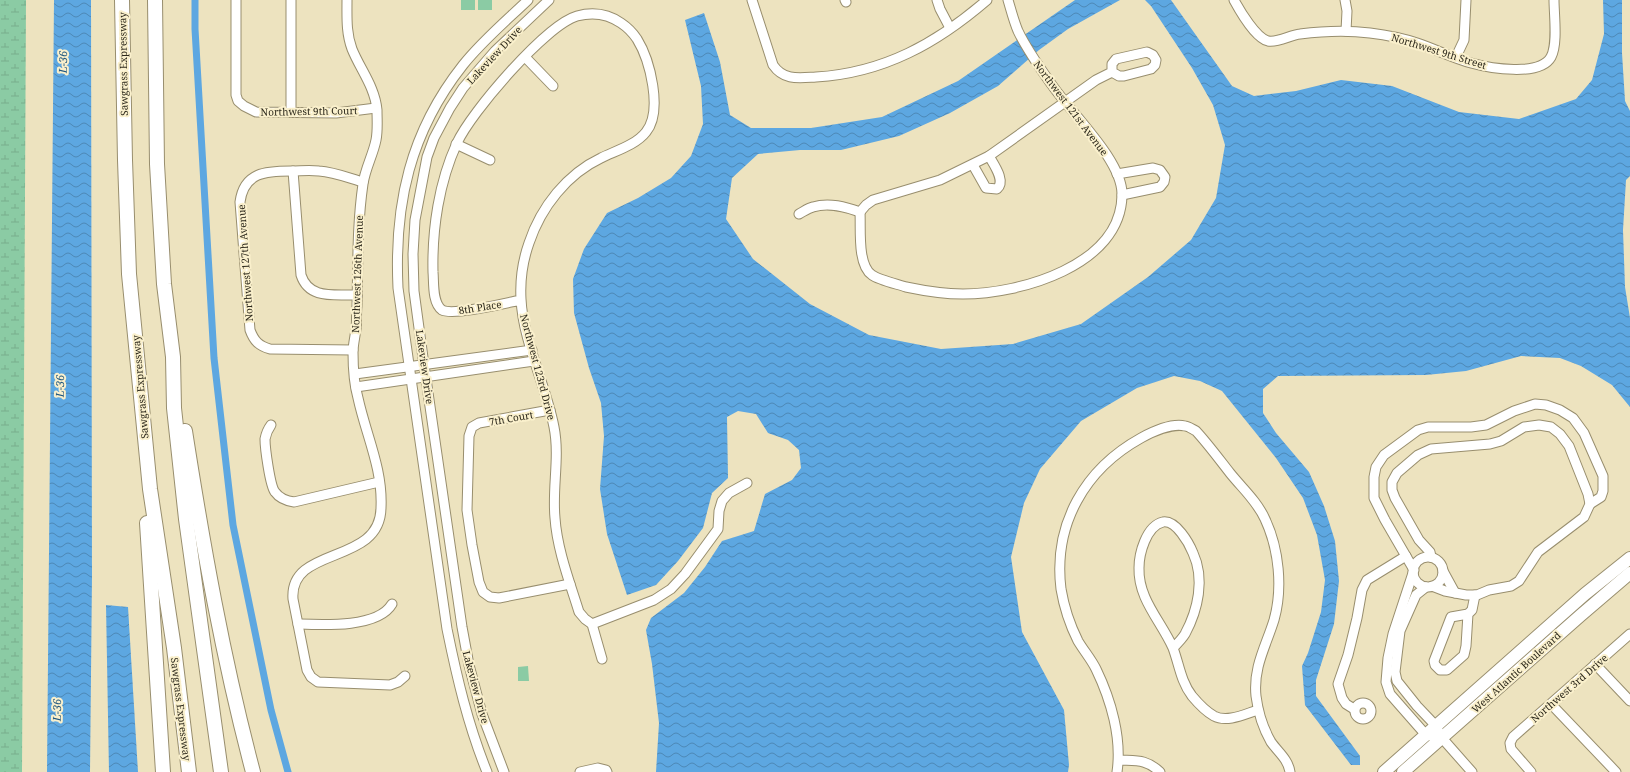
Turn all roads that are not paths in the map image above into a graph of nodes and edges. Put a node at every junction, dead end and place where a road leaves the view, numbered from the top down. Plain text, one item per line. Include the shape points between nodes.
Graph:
1 (122, 0) edge
2 (155, 0) edge
3 (236, 0) edge
4 (291, 0) edge
5 (347, 0) edge
6 (528, 0) edge
7 (752, 0) edge
8 (937, 0) edge
9 (988, 0) edge
10 (1008, 0) edge
11 (1234, 0) edge
12 (1345, 0) edge
13 (1466, 0) edge
14 (1554, 0) edge
15 (543, 2) edge
16 (950, 28) junction
17 (1346, 30) junction
18 (525, 57) junction
19 (1456, 58) junction
20 (1112, 72) dead end
21 (553, 86) dead end
22 (439, 99) junction
23 (1066, 101) junction
24 (376, 108) junction
25 (450, 108) junction
26 (291, 112) junction
27 (456, 144) junction
28 (989, 156) junction
29 (490, 160) dead end
30 (973, 165) junction
31 (293, 171) junction
32 (1117, 174) junction
33 (363, 182) junction
34 (1122, 195) junction
35 (860, 212) junction
36 (799, 214) dead end
37 (357, 295) junction
38 (521, 300) junction
39 (353, 350) junction
40 (532, 350) junction
41 (173, 357) junction
42 (534, 361) junction
43 (424, 365) junction
44 (409, 367) junction
45 (355, 374) junction
46 (426, 377) junction
47 (411, 379) junction
48 (356, 387) junction
49 (550, 410) junction
50 (271, 425) dead end
51 (379, 482) junction
52 (747, 483) dead end
53 (150, 489) junction
54 (1590, 504) junction
55 (1406, 557) junction
56 (1630, 558) edge
57 (1424, 559) junction
58 (452, 563) junction
59 (438, 564) junction
60 (1414, 571) junction
61 (1443, 571) junction
62 (1630, 573) edge
63 (570, 584) junction
64 (1429, 586) junction
65 (1455, 592) junction
66 (1475, 595) junction
67 (392, 604) dead end
68 (1468, 614) junction
69 (298, 624) junction
70 (592, 624) junction
71 (1630, 634) edge
72 (1173, 648) junction
73 (602, 659) dead end
74 (1596, 664) junction
75 (405, 676) dead end
76 (1630, 701) edge
77 (1551, 704) junction
78 (1354, 709) dead end
79 (1258, 710) junction
80 (1436, 726) junction
81 (1426, 735) junction
82 (1442, 738) junction
83 (1119, 760) junction
84 (163, 772) edge
85 (189, 772) edge
86 (222, 772) edge
87 (253, 772) edge
88 (487, 772) edge
89 (504, 772) edge
90 (580, 772) edge
91 (607, 772) edge
92 (1117, 772) edge
93 (1160, 772) edge
94 (1290, 772) edge
95 (1384, 772) edge
96 (1403, 772) edge
97 (1472, 772) edge
98 (1532, 772) edge
99 (1616, 772) edge

1 - 53 highway, Sawgrass Expressway via 129,274
2 - 41 highway via 157,164 164,284
3 - 26 street, Northwest 9th Court via 238,101 256,112
4 - 26 street
5 - 24 street, Northwest 126th Avenue via 348,36 367,79
6 - 22 street, Lakeview Drive via 474,52
7 - 16 street via 772,65 784,76 793,78 859,71 913,52
8 - 16 street
9 - 16 street
10 - 23 street, Northwest 121st Avenue via 1018,31 1053,87
11 - 17 street, Northwest 9th Street via 1256,34 1268,41 1298,34
12 - 17 street
13 - 19 street via 1464,40
14 - 19 street, Northwest 9th Street via 1554,46 1551,57 1545,64 1511,70 1482,66
15 - 25 street, Lakeview Drive via 495,51
17 - 19 street, Northwest 9th Street via 1393,36
18 - 21 street
18 - 27 street via 496,88 466,126
18 - 38 street, Northwest 123rd Drive via 565,21 579,15 611,17 625,25 637,39 646,61 654,94 654,109 646,133 598,159 574,176 556,194 539,218 529,244 523,271
20 - 23 street
22 - 25 street
22 - 44 street, Lakeview Drive via 422,133 408,172 397,235 398,288
23 - 28 street
23 - 32 street, Northwest 121st Avenue via 1109,158
24 - 26 street, Northwest 9th Court via 336,113
24 - 33 street, Northwest 126th Avenue via 376,139
25 - 43 street, Lakeview Drive via 427,157 415,220 412,254 414,291
27 - 29 street
27 - 38 street, 8th Place via 438,204 434,235 436,303 440,309 449,312
28 - 30 street
28 - 30 street via 1000,180 997,189 986,188
30 - 35 street via 940,180 873,200
31 - 33 street via 329,172
31 - 37 street via 303,281 313,292 320,294
31 - 39 street, Northwest 127th Avenue via 269,171 258,174 248,182 241,194 250,330 258,343 270,349
32 - 34 street, Northwest 121st Avenue
32 - 34 street via 1153,168 1160,170 1165,177 1160,187
33 - 37 street, Northwest 126th Avenue via 358,231
34 - 35 street via 1114,228 1102,245 1087,257 1047,278 990,293 928,292 871,275 861,256
35 - 36 street via 836,205 813,207
37 - 39 street, Northwest 126th Avenue
38 - 40 street, Northwest 123rd Drive
39 - 45 street, Northwest 126th Avenue
40 - 42 street, Northwest 123rd Drive
40 - 43 street
41 - 86 highway via 174,408 180,473
41 - 87 highway via 213,601
42 - 46 street
42 - 49 street, Northwest 123rd Drive
43 - 44 street
43 - 46 street, Lakeview Drive
44 - 45 street
44 - 47 street, Lakeview Drive
45 - 48 street, Northwest 126th Avenue
46 - 47 street
46 - 58 street, Lakeview Drive
47 - 48 street
47 - 59 street, Lakeview Drive
48 - 51 street, Northwest 126th Avenue via 373,447
49 - 63 street, Northwest 123rd Drive via 555,429 556,451 555,522
49 - 63 street, 7th Court via 480,423 472,427 468,510 472,546 480,582 484,592 490,597 499,598
50 - 51 street via 265,440 272,486 280,497 287,501 294,502
51 - 69 street, Northwest 126th Avenue via 381,510 372,535 362,543 312,565 298,575 292,591
52 - 70 street via 729,493 722,501 718,529 671,589 654,600
53 - 84 highway via 147,511 148,557
53 - 85 highway, Sawgrass Expressway via 174,648
54 - 55 street via 1600,497 1603,491 1603,476 1584,433 1573,418 1560,410 1535,404 1486,425 1423,429 1384,455 1376,467 1374,477 1374,498
54 - 57 street via 1569,446 1551,427 1524,427 1501,441 1490,444 1431,449 1413,459 1397,473 1392,482 1395,498 1419,540 1430,552
54 - 66 street via 1584,517 1538,552 1519,581 1511,586
55 - 57 street
55 - 60 street
55 - 78 street via 1367,580 1362,590 1348,655 1338,684 1342,698
56 - 80 main road, West Atlantic Boulevard
57 - 60 street
57 - 61 street via 1440,562
58 - 59 street
58 - 89 street, Lakeview Drive via 469,665 482,714
59 - 88 street, Lakeview Drive via 457,677
60 - 64 street via 1416,581
60 - 81 street via 1393,634 1386,682 1390,694
61 - 64 street via 1440,581
61 - 65 street
62 - 82 main road, West Atlantic Boulevard
63 - 70 street, Northwest 123rd Drive via 579,612
64 - 65 street
64 - 80 street via 1416,595 1400,631 1395,672 1397,681
65 - 66 street
66 - 68 street via 1472,610
67 - 69 street via 382,616 345,624
68 - 68 street via 1451,617 1434,661 1440,670 1448,670 1464,655
69 - 75 street via 307,670 318,682 390,685
70 - 73 street, Northwest 123rd Drive
71 - 74 street, Northwest 3rd Drive
72 - 72 street via 1184,635 1198,600 1200,583 1193,553 1184,537 1176,527 1163,522 1150,532 1145,543 1139,567 1139,581 1143,595
72 - 79 street via 1183,680 1192,696 1214,716 1223,719
74 - 76 street
74 - 77 street, Northwest 3rd Drive
77 - 98 street, Northwest 3rd Drive via 1513,737 1510,743 1511,749
77 - 99 street
79 - 83 street via 1256,688 1259,658 1274,619 1278,596 1274,545 1265,518 1249,494 1196,430 1184,426 1170,427 1148,434 1105,463 1090,480 1075,504 1064,534 1060,562 1061,589 1067,616 1096,669 1109,701
79 - 94 street via 1264,727 1289,765
80 - 81 main road, West Atlantic Boulevard
80 - 82 street
81 - 82 street
81 - 95 main road, West Atlantic Boulevard
82 - 96 main road, West Atlantic Boulevard
82 - 97 street
83 - 92 street
83 - 93 street via 1146,762
90 - 91 street via 598,768

